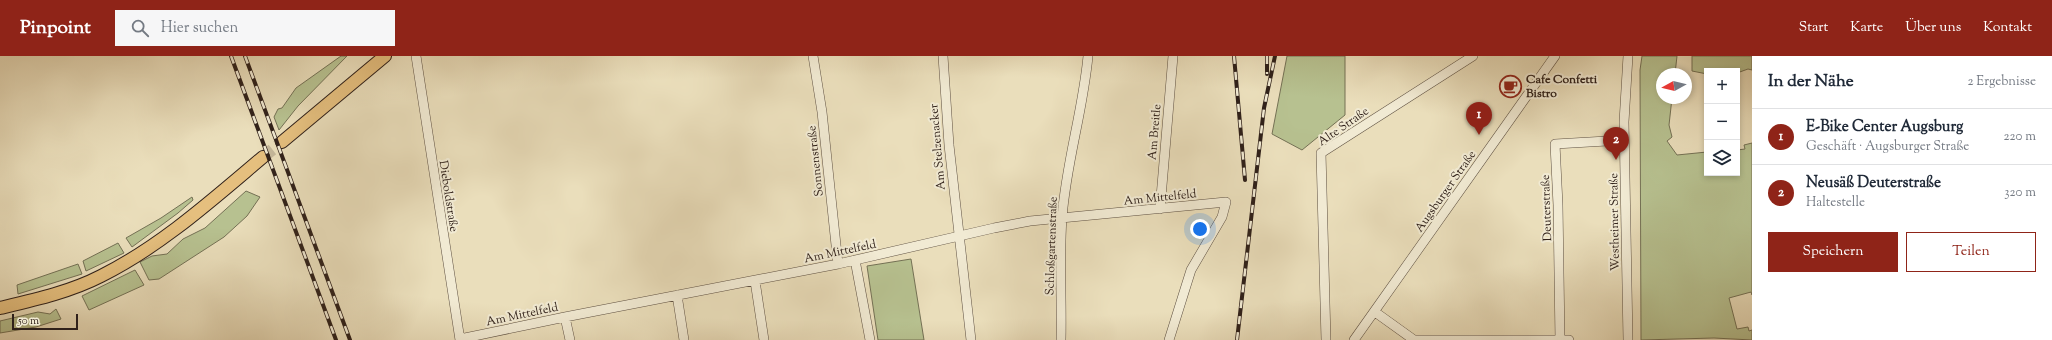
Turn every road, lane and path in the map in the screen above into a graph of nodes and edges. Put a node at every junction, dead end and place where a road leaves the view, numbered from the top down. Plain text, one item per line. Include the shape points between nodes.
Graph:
1 (384, 56) edge
2 (812, 56) edge
3 (943, 56) edge
4 (1088, 56) edge
5 (1173, 56) edge
6 (1473, 56) edge
7 (1555, 56) edge
8 (1628, 56) edge
9 (416, 59) edge
10 (1624, 140) junction
11 (282, 142) tunnel mouth
12 (263, 157) tunnel mouth
13 (1160, 209) junction
14 (1062, 219) junction
15 (959, 236) junction
16 (855, 260) junction
17 (838, 264) junction
18 (755, 281) junction
19 (677, 295) junction
20 (0, 308) edge
21 (1375, 312) junction
22 (565, 317) junction
23 (460, 340) edge
24 (570, 340) edge
25 (684, 340) edge
26 (764, 340) edge
27 (870, 340) edge
28 (971, 340) edge
29 (1062, 340) edge
30 (1169, 340) edge
31 (1326, 340) edge
32 (1354, 340) edge
33 (1414, 340) edge
34 (1537, 340) edge
35 (1560, 340) edge
36 (1568, 340) edge
37 (1628, 340) edge

1 - 11 main road
2 - 17 street, Sonnenstraße via 822,112
3 - 15 street, Am Stelzenacker
4 - 14 street, Schloßgartenstraße via 1081,107 1070,154
5 - 13 street, Am Breitle
6 - 31 street, Alte Straße via 1321,153
7 - 21 street, Augsburger Straße
8 - 10 street, Westheimer Straße
9 - 23 street, Dieboldstraße
10 - 35 street, Deuterstraße via 1555,144
10 - 37 street, Westheimer Straße
12 - 20 main road via 147,249 101,276 46,296
13 - 14 street, Am Mittelfeld
13 - 30 street, Am Mittelfeld via 1226,202 1222,217 1191,270
14 - 15 street, Am Mittelfeld via 1030,221
14 - 29 street, Schloßgartenstraße
15 - 16 street, Am Mittelfeld
15 - 28 street, Am Stelzenacker
16 - 17 street, Am Mittelfeld
16 - 27 street
17 - 18 street, Am Mittelfeld
18 - 19 street, Am Mittelfeld
18 - 26 street
19 - 22 street, Am Mittelfeld
19 - 25 street
21 - 32 street, Augsburger Straße
21 - 33 street
22 - 23 street, Am Mittelfeld
22 - 24 street
33 - 34 street
34 - 35 street
35 - 36 street

